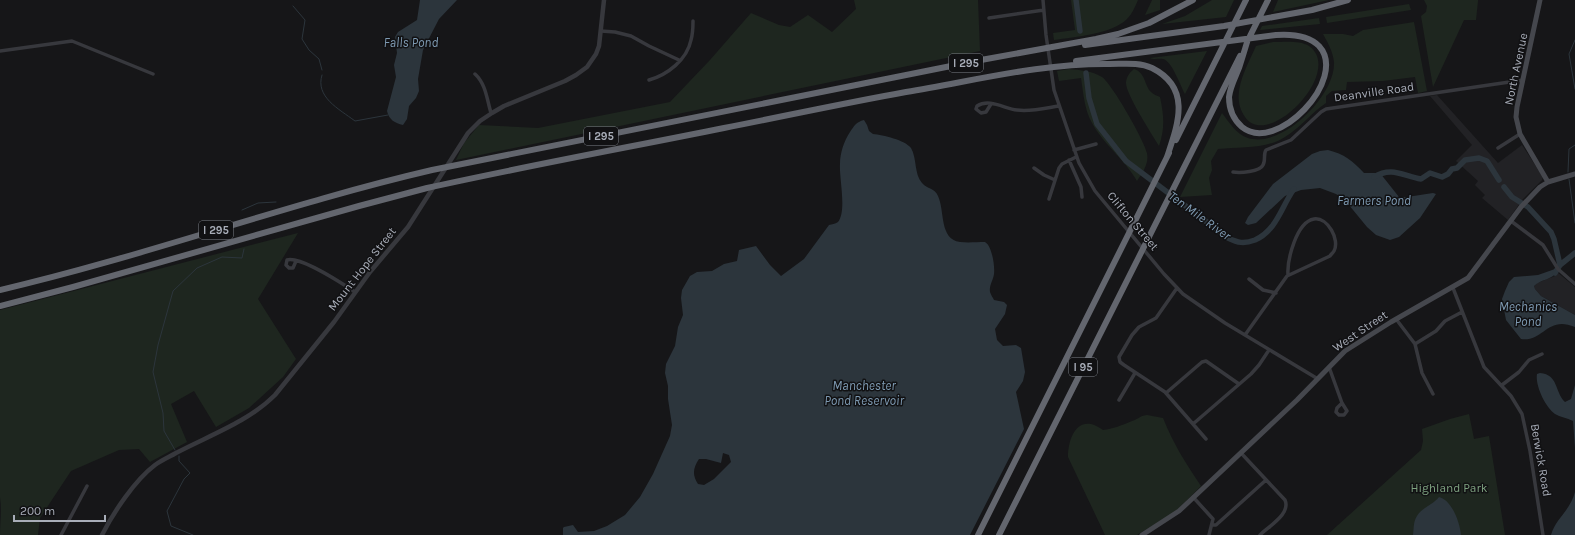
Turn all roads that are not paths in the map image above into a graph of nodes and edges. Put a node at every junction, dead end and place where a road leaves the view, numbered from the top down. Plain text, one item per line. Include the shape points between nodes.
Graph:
1 (604, 0) edge
2 (1043, 0) edge
3 (1193, 0) edge
4 (1246, 0) edge
5 (1268, 0) edge
6 (1348, 0) edge
7 (1540, 0) edge
8 (1044, 10) junction
9 (989, 18) dead end
10 (693, 20) dead end
11 (601, 31) junction
12 (1248, 39) junction
13 (1057, 48) junction
14 (0, 51) edge
15 (679, 60) junction
16 (1060, 64) junction
17 (153, 74) dead end
18 (476, 74) dead end
19 (649, 80) dead end
20 (1523, 80) junction
21 (991, 104) dead end
22 (1059, 106) junction
23 (491, 113) junction
24 (1520, 134) junction
25 (1096, 144) dead end
26 (1498, 148) dead end
27 (1074, 150) junction
28 (1076, 157) junction
29 (1167, 157) junction
30 (1069, 160) junction
31 (1034, 168) dead end
32 (1233, 172) dead end
33 (1575, 174) edge
34 (1055, 180) junction
35 (1548, 182) junction
36 (1082, 197) dead end
37 (1049, 199) dead end
38 (1511, 221) junction
39 (296, 261) dead end
40 (1288, 275) junction
41 (1250, 279) dead end
42 (1575, 284) edge
43 (1177, 288) junction
44 (1453, 288) junction
45 (0, 290) edge
46 (355, 292) junction
47 (1276, 292) junction
48 (0, 306) edge
49 (1462, 312) junction
50 (1396, 319) junction
51 (1245, 335) junction
52 (1415, 344) junction
53 (1269, 350) junction
54 (1542, 354) dead end
55 (1329, 366) junction
56 (1135, 373) junction
57 (1318, 379) junction
58 (1239, 384) junction
59 (1502, 385) junction
60 (1166, 393) junction
61 (1433, 394) dead end
62 (1119, 400) dead end
63 (1342, 403) dead end
64 (1192, 424) junction
65 (1206, 439) dead end
66 (1241, 453) junction
67 (1266, 480) junction
68 (86, 486) dead end
69 (1193, 498) junction
70 (1212, 525) junction
71 (61, 535) edge
72 (102, 535) edge
73 (978, 535) edge
74 (999, 535) edge
75 (1142, 535) edge
76 (1209, 535) edge
77 (1260, 535) edge
78 (1543, 535) edge

1 - 11 street, Mount Hope Street
2 - 8 street, Clifton Street
3 - 13 highway via 1134,29
4 - 29 highway, I 95
5 - 12 highway, I 95
6 - 13 highway via 1267,19
7 - 20 main road, North Avenue
8 - 9 street
8 - 22 street, Clifton Street via 1054,90
10 - 15 street via 689,47
11 - 15 street via 631,36
11 - 23 street, Mount Hope Street via 596,54 576,75
12 - 16 highway via 1230,91 1230,107 1235,119 1244,129 1266,133 1288,123 1307,106 1322,82 1327,64 1321,49 1308,39 1287,34 1216,42
12 - 74 highway, I 95
13 - 45 highway, I 295 via 973,61 432,170
14 - 17 street via 72,42
15 - 19 street via 660,77
16 - 29 highway via 1136,64 1149,67 1167,80 1179,107 1178,125
16 - 48 highway, I 295 via 990,74 419,190 73,288
18 - 23 street via 483,84
20 - 24 main road, North Avenue via 1516,118
20 - 32 street, Deanville Road via 1324,110 1291,140 1266,150 1263,166 1247,172
21 - 22 street via 1023,111
22 - 27 street, Clifton Street
23 - 46 street, Mount Hope Street via 468,133 458,146 408,227
24 - 26 street
24 - 35 main road, North Avenue
25 - 27 street
27 - 28 street, Clifton Street
28 - 30 street
28 - 43 street, Clifton Street via 1095,191
29 - 73 highway, I 95
30 - 34 street via 1059,168
30 - 36 street via 1081,187
31 - 34 street
33 - 35 main road, West Street
34 - 37 street
35 - 38 main road, West Street via 1520,207
38 - 42 street via 1543,246 1553,263
38 - 44 main road, West Street via 1468,278
39 - 46 street via 330,276
40 - 40 street via 1290,252 1300,231 1309,221 1321,220 1328,225 1333,234 1334,250 1330,256
40 - 47 street
41 - 47 street via 1263,290
43 - 51 street, Clifton Street via 1208,312
43 - 56 street via 1156,318 1132,335 1119,357 1120,362
44 - 49 street, Berwick Road
44 - 50 main road, West Street
46 - 72 street, Mount Hope Street via 334,322 265,405 155,466 120,505
47 - 51 street
49 - 52 street
49 - 59 street, Berwick Road via 1482,363
50 - 52 street
50 - 55 main road, West Street via 1345,350
51 - 53 street, Clifton Street
52 - 61 street via 1422,373
53 - 57 street, Clifton Street
53 - 58 street via 1260,365
54 - 59 street via 1529,360 1519,372
55 - 57 main road, West Street
55 - 63 street
56 - 60 street
56 - 62 street
57 - 66 main road, West Street
58 - 60 street via 1206,362 1202,362
58 - 64 street
59 - 78 street, Berwick Road via 1516,403 1525,422
60 - 64 street
64 - 65 street
66 - 67 street
66 - 69 main road, West Street
67 - 70 street via 1216,525
67 - 77 street via 1285,500 1287,508
68 - 71 street
69 - 70 street via 1213,519
69 - 75 main road, West Street via 1174,516
70 - 76 street

